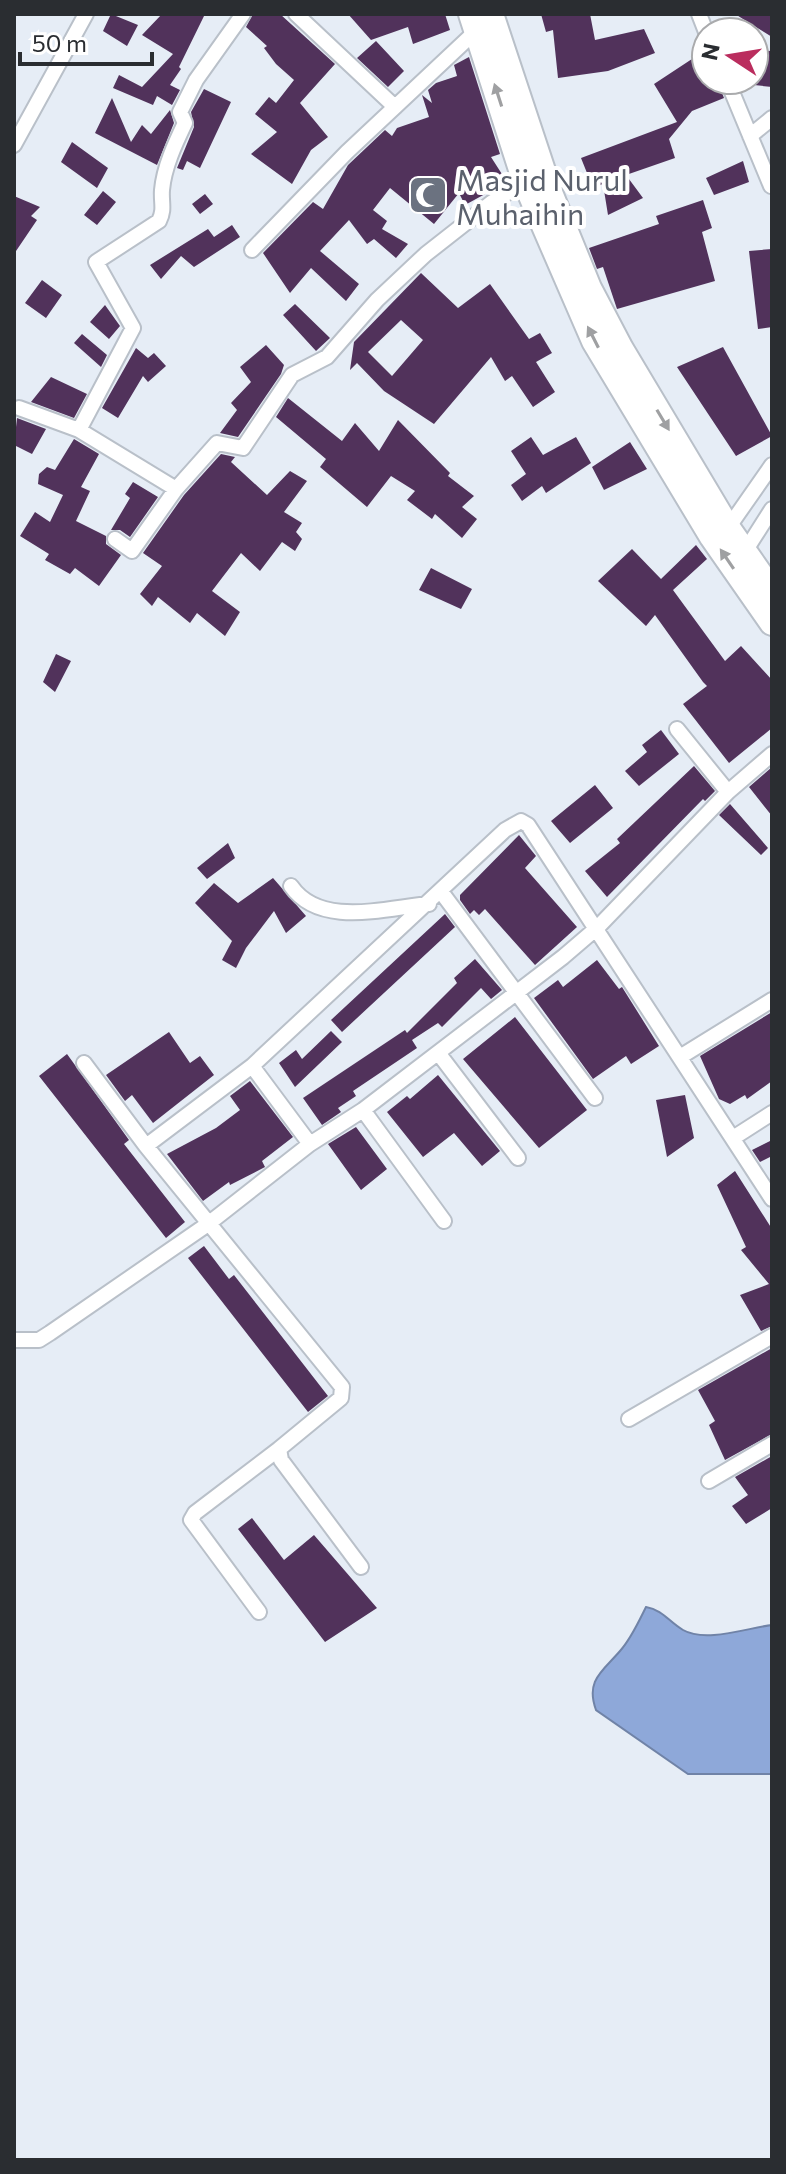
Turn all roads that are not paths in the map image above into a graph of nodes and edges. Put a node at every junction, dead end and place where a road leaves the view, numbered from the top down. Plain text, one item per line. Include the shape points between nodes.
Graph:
1 (86, 14) edge
2 (243, 14) edge
3 (296, 14) edge
4 (479, 20) edge
5 (734, 96) edge
6 (395, 107) junction
7 (772, 118) edge
8 (750, 136) junction
9 (14, 145) edge
10 (525, 182) junction
11 (771, 186) edge
12 (252, 250) dead end
13 (19, 408) dead end
14 (79, 430) junction
15 (772, 465) edge
16 (176, 489) junction
17 (772, 509) edge
18 (728, 528) junction
19 (115, 539) dead end
20 (744, 553) junction
21 (772, 591) edge
22 (772, 623) edge
23 (677, 729) dead end
24 (772, 754) edge
25 (728, 792) junction
26 (291, 886) dead end
27 (442, 893) junction
28 (430, 904) junction
29 (598, 927) junction
30 (515, 994) junction
31 (772, 1000) edge
32 (439, 1054) junction
33 (680, 1057) junction
34 (84, 1063) dead end
35 (252, 1066) junction
36 (595, 1098) dead end
37 (363, 1110) junction
38 (772, 1113) edge
39 (733, 1138) junction
40 (310, 1144) junction
41 (146, 1146) junction
42 (518, 1158) dead end
43 (772, 1199) edge
44 (444, 1221) dead end
45 (208, 1224) junction
46 (772, 1336) edge
47 (14, 1340) edge
48 (629, 1419) dead end
49 (772, 1444) edge
50 (279, 1449) junction
51 (709, 1481) dead end
52 (361, 1567) dead end
53 (259, 1612) dead end

1 - 9 street
2 - 14 street via 180,112 185,123 174,142 159,221 96,262 133,328
3 - 6 street
4 - 6 street
10 -> 4 highway
4 -> 18 highway via 589,288
5 - 8 street
6 - 12 street
7 - 8 street
8 - 11 street
10 - 16 street via 426,254 327,357 292,375 243,448 217,443
22 -> 10 highway via 712,537 594,341
13 - 14 street
14 - 16 street
15 - 18 street
16 - 19 street via 132,551
17 - 20 street
18 - 20 highway
20 - 21 highway
23 - 25 street
24 - 25 street
25 - 29 street
26 - 28 street via 313,907 335,912
27 - 28 street
27 - 29 street via 505,830 521,821
27 - 30 street
28 - 35 street
29 - 30 street
29 - 33 street
30 - 32 street
30 - 36 street
31 - 33 street
32 - 37 street
32 - 42 street
33 - 39 street
34 - 41 street
35 - 40 street
35 - 41 street
37 - 40 street
37 - 44 street
38 - 39 street
39 - 43 street
40 - 45 street
41 - 45 street
45 - 47 street via 39,1340
45 - 50 street via 342,1387 341,1398
46 - 48 street
49 - 51 street
50 - 52 street via 281,1460
50 - 53 street via 191,1520

